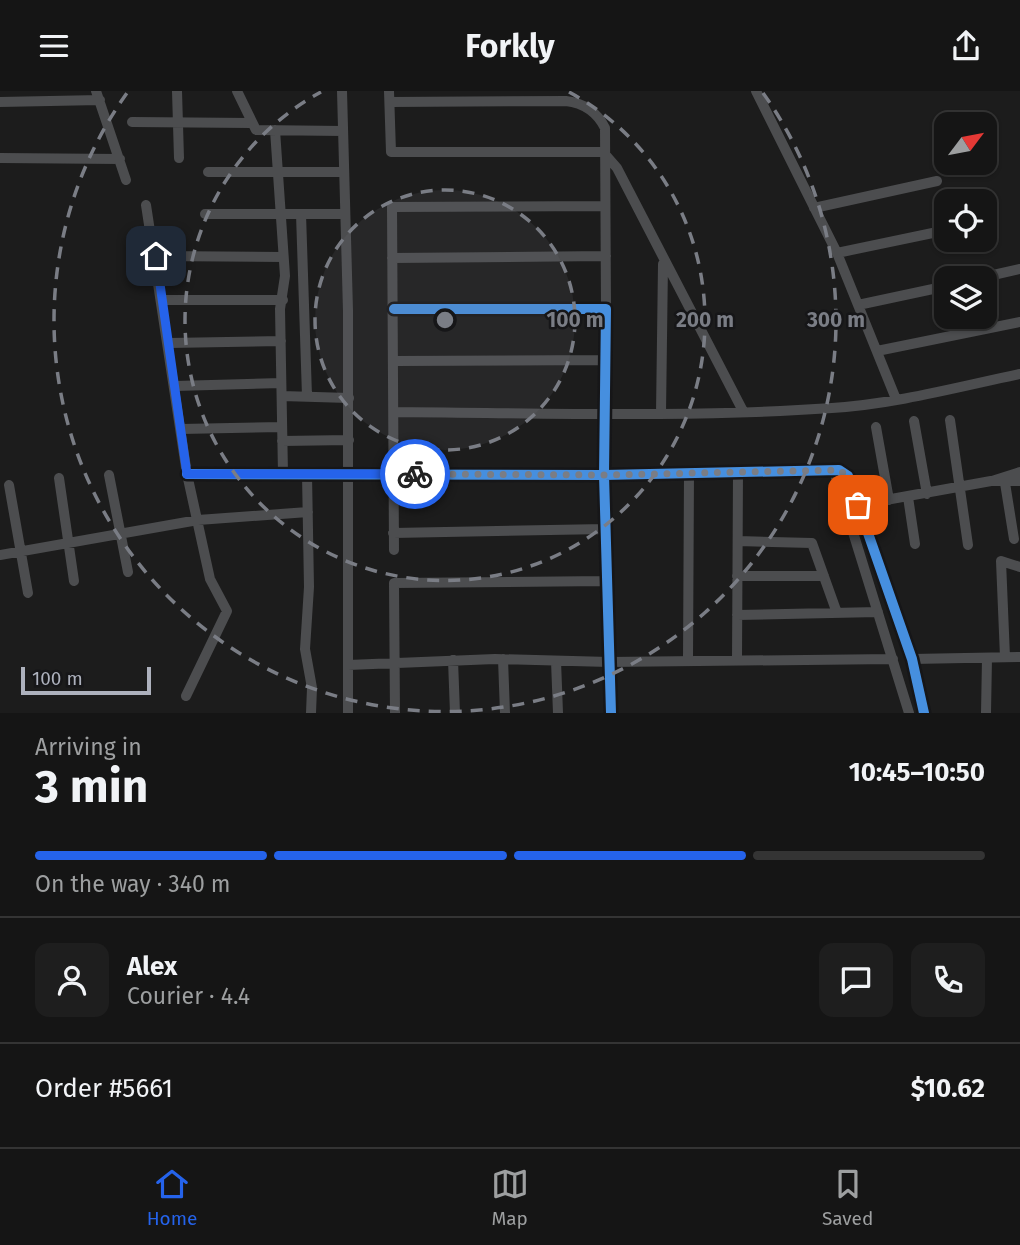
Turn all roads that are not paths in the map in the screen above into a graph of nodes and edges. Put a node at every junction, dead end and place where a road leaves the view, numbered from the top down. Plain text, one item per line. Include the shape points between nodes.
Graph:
1 (177, 91) edge
2 (237, 91) edge
3 (342, 91) edge
4 (757, 91) edge
5 (98, 96) edge
6 (389, 96) edge
7 (0, 102) edge
8 (132, 122) dead end
9 (178, 122) junction
10 (251, 123) junction
11 (275, 130) junction
12 (343, 131) junction
13 (603, 152) junction
14 (0, 158) edge
15 (179, 158) dead end
16 (120, 159) junction
17 (344, 171) junction
18 (208, 172) dead end
19 (277, 173) junction
20 (126, 180) dead end
21 (937, 181) dead end
22 (146, 205) dead end
23 (605, 206) junction
24 (814, 208) junction
25 (205, 214) dead end
26 (301, 214) junction
27 (345, 214) junction
28 (280, 215) junction
29 (934, 233) edge
30 (836, 253) junction
31 (606, 255) junction
32 (156, 256) junction
33 (283, 257) junction
34 (392, 258) junction
35 (663, 260) junction
36 (1020, 269) edge
37 (997, 274) edge
38 (934, 289) edge
39 (163, 300) junction
40 (283, 300) junction
41 (858, 305) junction
42 (394, 309) junction
43 (606, 309) junction
44 (1020, 322) edge
45 (281, 341) junction
46 (169, 343) junction
47 (877, 351) junction
48 (605, 360) junction
49 (395, 361) junction
50 (1020, 374) edge
51 (281, 383) junction
52 (175, 386) junction
53 (282, 396) junction
54 (307, 397) junction
55 (349, 398) junction
56 (896, 399) junction
57 (743, 411) junction
58 (396, 412) junction
59 (661, 413) junction
60 (605, 414) junction
61 (950, 420) dead end
62 (914, 421) dead end
63 (282, 427) junction
64 (876, 427) dead end
65 (181, 429) junction
66 (349, 440) junction
67 (282, 441) junction
68 (834, 471) junction
69 (1020, 472) edge
70 (738, 473) junction
71 (187, 474) junction
72 (283, 474) junction
73 (307, 474) junction
74 (349, 474) junction
75 (395, 474) junction
76 (689, 474) junction
77 (109, 475) dead end
78 (604, 475) junction
79 (59, 478) dead end
80 (991, 481) junction
81 (1020, 481) edge
82 (1005, 483) junction
83 (9, 485) dead end
84 (960, 487) junction
85 (927, 494) junction
86 (908, 497) junction
87 (889, 500) junction
88 (858, 505) junction
89 (307, 512) junction
90 (198, 520) junction
91 (605, 529) junction
92 (393, 533) junction
93 (121, 534) junction
94 (1014, 539) dead end
95 (738, 541) junction
96 (68, 544) junction
97 (915, 544) dead end
98 (968, 545) dead end
99 (394, 550) dead end
100 (20, 552) junction
101 (0, 555) edge
102 (1020, 567) edge
103 (128, 572) dead end
104 (737, 576) junction
105 (824, 576) junction
106 (74, 581) dead end
107 (606, 581) junction
108 (28, 593) dead end
109 (878, 612) junction
110 (837, 613) junction
111 (737, 615) junction
112 (906, 643) junction
113 (889, 647) junction
114 (1005, 657) junction
115 (1020, 657) edge
116 (987, 658) junction
117 (503, 659) junction
118 (453, 660) junction
119 (688, 660) junction
120 (737, 660) junction
121 (556, 661) junction
122 (610, 662) junction
123 (913, 662) junction
124 (395, 663) junction
125 (894, 664) junction
126 (348, 665) junction
127 (186, 696) dead end
128 (311, 713) edge
129 (348, 713) edge
130 (395, 713) edge
131 (455, 713) edge
132 (505, 713) edge
133 (558, 713) edge
134 (611, 713) edge
135 (909, 713) edge
136 (924, 713) edge
137 (986, 713) edge

1 - 9 street
2 - 10 street
3 - 12 street
4 - 24 street
5 - 7 street
5 - 16 street
6 - 13 street via 579,103 602,122
6 - 13 street via 391,152
8 - 9 street
9 - 10 street
9 - 15 street
10 - 11 street via 256,130
11 - 12 street
11 - 19 street
12 - 17 street
13 - 23 street
13 - 35 street via 617,168
14 - 16 street
16 - 20 street
17 - 19 street
17 - 27 street
18 - 19 street
19 - 28 street
21 - 24 street
22 - 32 street
23 - 31 street
23 - 34 street via 392,207
24 - 30 street
25 - 28 street
26 - 27 street
26 - 28 street
26 - 54 street
27 - 55 street
28 - 33 street
29 - 30 street
30 - 41 street
31 - 34 street
31 - 43 street
32 - 33 street
32 - 39 street
33 - 40 street
34 - 42 street
35 - 57 street
35 - 59 street
36 - 37 street
38 - 41 street
39 - 40 street
39 - 46 street
40 - 45 street
41 - 47 street
42 - 43 street
42 - 49 street
43 - 48 street
44 - 47 street
45 - 46 street
45 - 51 street
46 - 52 street
47 - 56 street
48 - 49 street
48 - 60 street
49 - 58 street
50 - 56 street
51 - 52 street
51 - 53 street
52 - 65 street
53 - 54 street
53 - 63 street
54 - 55 street
55 - 66 street
56 - 57 street via 833,408
57 - 59 street
58 - 60 street
58 - 75 street
59 - 60 street
60 - 78 street
61 - 84 street
62 - 85 street
63 - 65 street
63 - 67 street
64 - 87 street
65 - 71 street
66 - 67 street
66 - 74 street
67 - 72 street
68 - 70 street
68 - 88 street via 845,471
68 - 109 street
69 - 80 street
70 - 76 street
70 - 95 street
71 - 72 street
71 - 90 street
72 - 73 street
73 - 74 street
73 - 89 street
74 - 75 street
74 - 126 street
75 - 78 street
75 - 92 street
76 - 78 street
76 - 119 street
77 - 93 street
78 - 91 street
79 - 96 street
80 - 82 street
80 - 84 street
81 - 82 street
82 - 94 street
83 - 100 street
84 - 85 street
84 - 98 street
85 - 86 street
86 - 87 street
86 - 97 street
87 - 88 street
88 - 112 street
89 - 90 street
89 - 128 street via 309,587 304,649 312,688
90 - 93 street
90 - 127 street via 210,579 227,611
91 - 92 street
91 - 107 street
92 - 99 street
93 - 96 street
93 - 103 street
95 - 104 street
95 - 105 street via 812,543
96 - 100 street
96 - 106 street
100 - 101 street
100 - 108 street
102 - 114 street via 1001,561
104 - 105 street
104 - 111 street
105 - 110 street
107 - 122 street
107 - 124 street via 394,583
109 - 110 street
109 - 113 street
110 - 111 street
111 - 120 street
112 - 113 street
112 - 123 street
113 - 125 street
114 - 115 street
114 - 116 street
116 - 123 street
116 - 137 street
117 - 118 street
117 - 121 street
117 - 132 street
118 - 124 street
118 - 131 street
119 - 120 street
119 - 122 street
120 - 125 street
121 - 122 street
121 - 133 street
122 - 134 street
123 - 125 street
123 - 136 street
124 - 126 street
124 - 130 street
125 - 135 street
126 - 129 street

